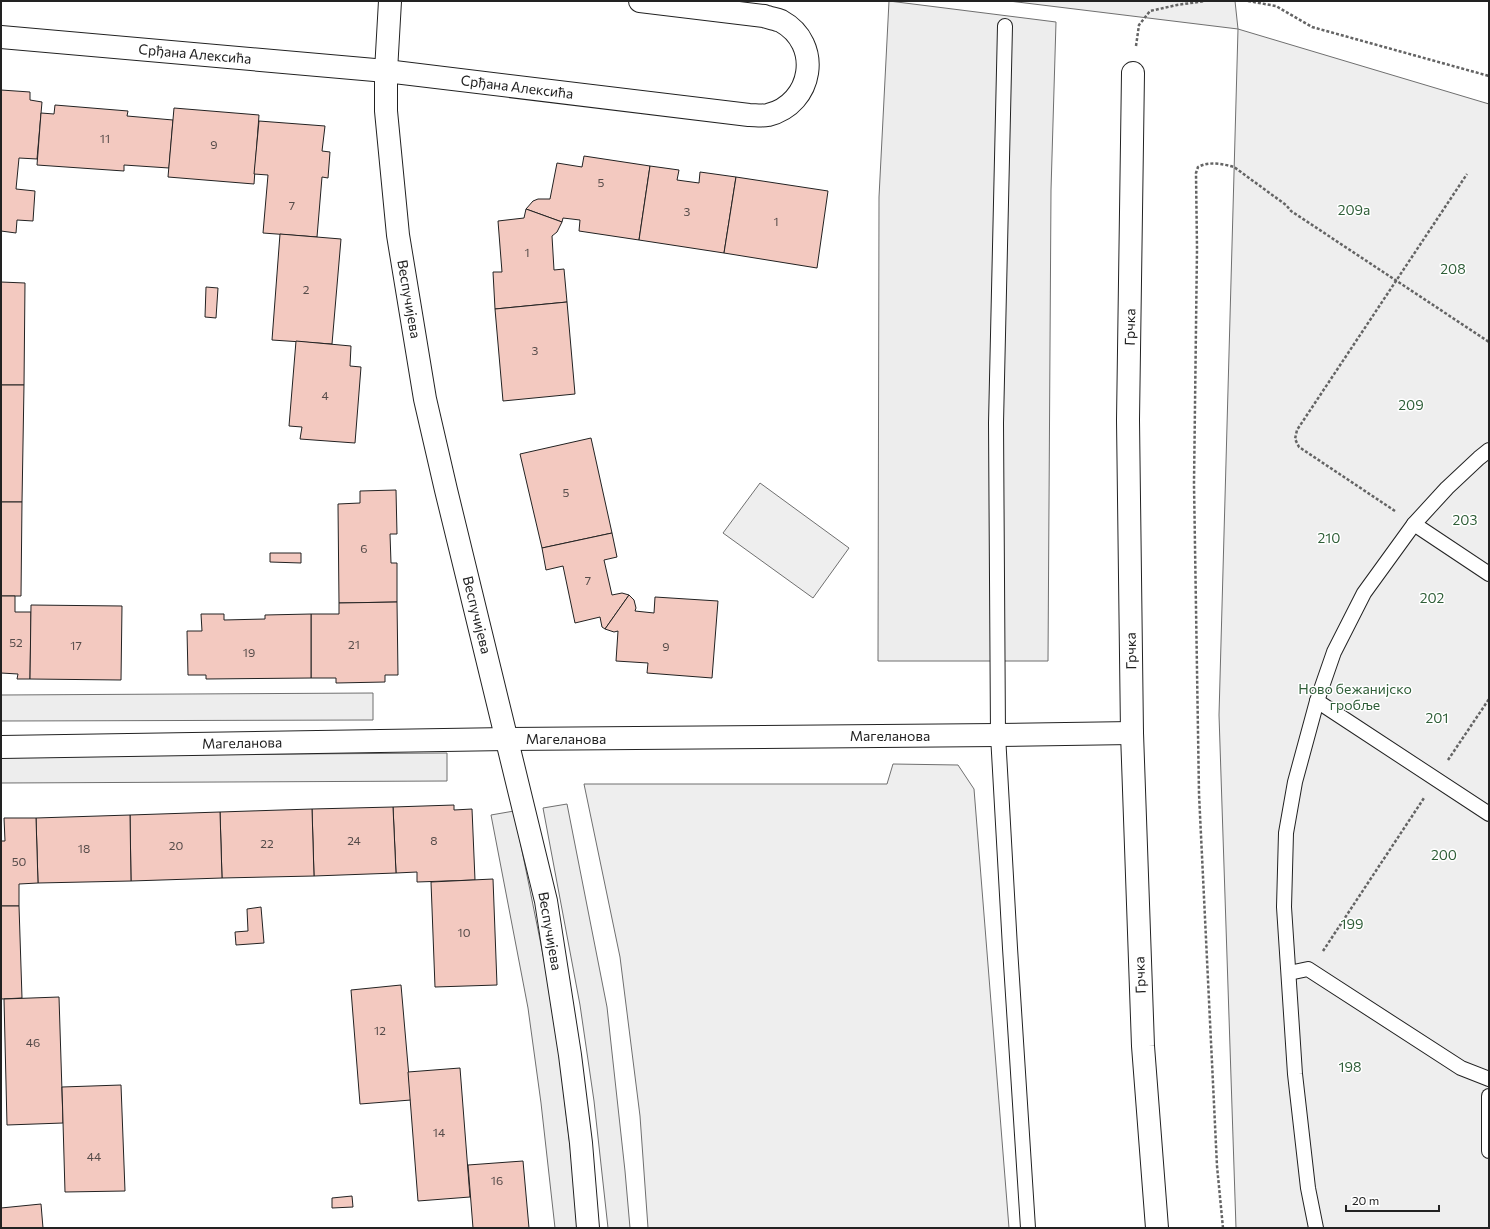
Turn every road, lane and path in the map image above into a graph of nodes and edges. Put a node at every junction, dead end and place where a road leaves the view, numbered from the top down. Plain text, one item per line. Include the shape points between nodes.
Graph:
1 (390, 1) edge
2 (640, 1) edge
3 (1205, 1) edge
4 (1248, 1) edge
5 (1005, 26) dead end
6 (1, 37) edge
7 (386, 71) junction
8 (1133, 73) joint
9 (1489, 76) edge
10 (1467, 174) dead end
11 (1396, 281) junction
12 (1489, 342) edge
13 (1489, 450) edge
14 (1414, 524) junction
15 (1489, 574) edge
16 (1489, 699) edge
17 (1317, 701) junction
18 (1132, 733) junction
19 (998, 735) junction
20 (507, 739) junction
21 (1, 747) edge
22 (1436, 779) junction
23 (1489, 814) edge
24 (1308, 969) junction
25 (1289, 974) junction
26 (1489, 1079) edge
27 (1489, 1096) edge
28 (1489, 1151) edge
29 (588, 1228) edge
30 (1028, 1228) edge
31 (1158, 1228) edge
32 (1223, 1228) edge
33 (1316, 1228) edge

1 - 7 street, Веспучијева
2 - 7 street, Срђана Алексића via 764,16 781,21 795,31 805,46 809,64 806,81 798,97 784,109 767,115 749,114
3 - 8 path via 1150,11 1139,25
4 - 9 path via 1276,6 1312,27
5 - 19 lane via 996,423
6 - 7 street, Срђана Алексића
7 - 20 street, Веспучијева via 386,111 398,235 425,399
8 - 18 street, Грчка via 1128,420
10 - 11 path
11 - 12 path
11 - 14 path via 1298,430 1295,439 1299,447
11 - 32 path via 1291,212 1286,205 1234,167 1225,164 1204,164 1198,167 1194,484 1198,786 1217,1166
13 - 14 lane via 1447,488
14 - 15 lane
14 - 17 lane via 1364,593 1334,652
16 - 22 path
17 - 22 lane
17 - 25 lane via 1295,782 1286,833 1284,906
18 - 19 street, Магеланова
18 - 31 street, Грчка via 1142,1046
19 - 20 street, Магеланова
19 - 30 lane
20 - 21 street, Магеланова
20 - 29 street, Веспучијева via 546,901 570,1055
22 - 23 lane
22 - 24 path via 1316,962
24 - 25 lane
24 - 26 lane via 1461,1068
25 - 33 lane via 1295,1074 1308,1188
27 - 28 lane

